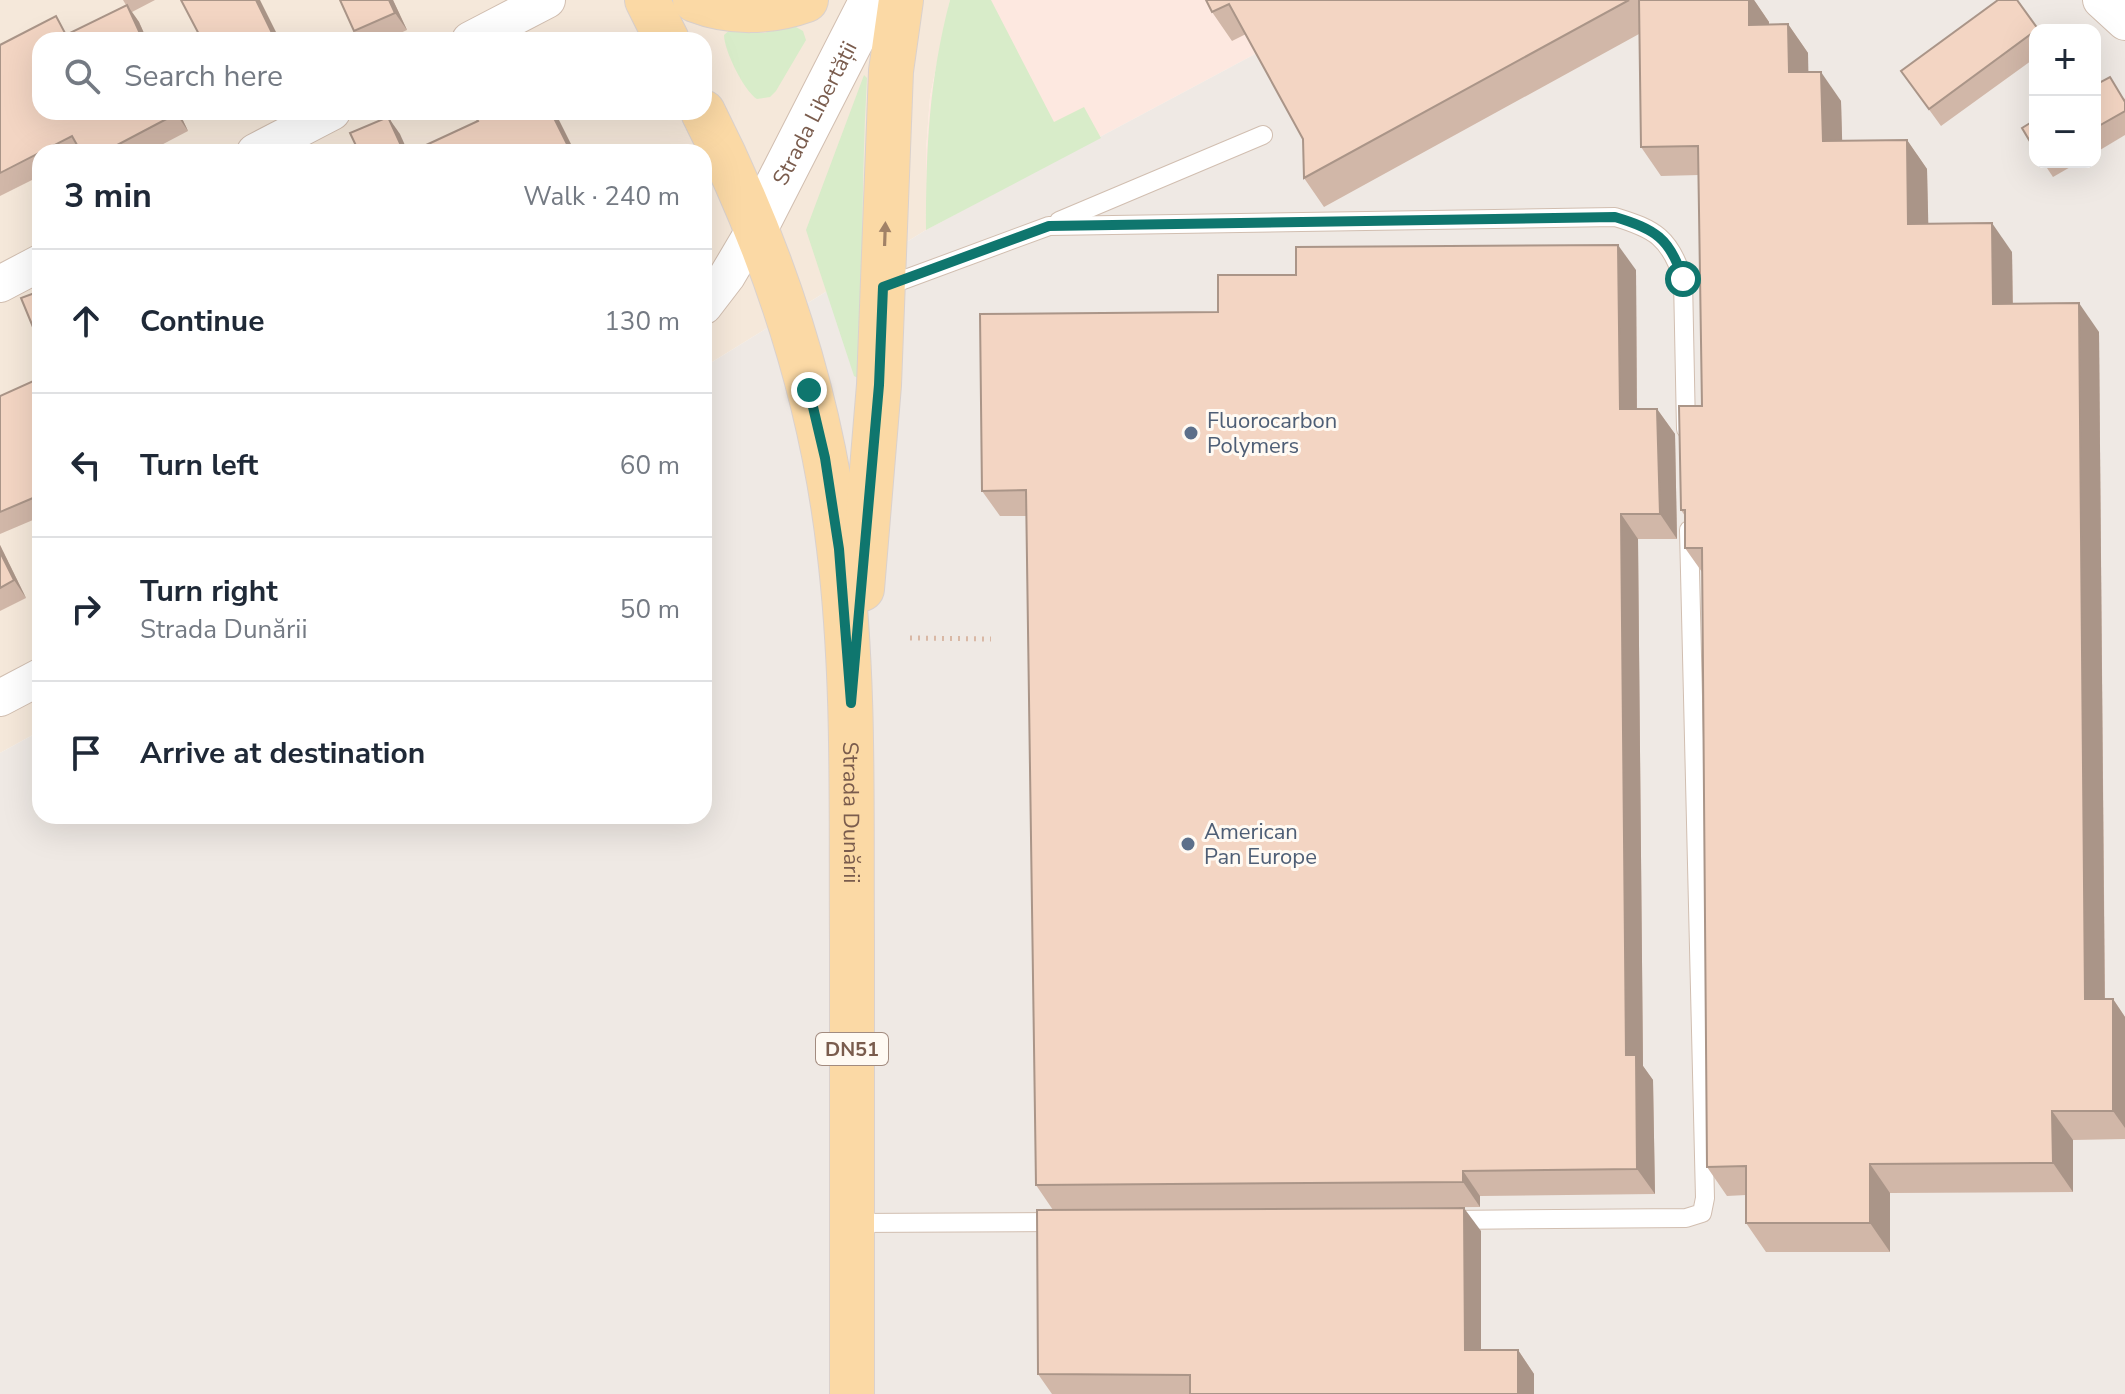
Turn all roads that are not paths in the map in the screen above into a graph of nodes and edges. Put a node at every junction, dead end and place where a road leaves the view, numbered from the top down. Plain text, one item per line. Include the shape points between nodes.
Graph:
1 (547, 0) edge
2 (647, 0) edge
3 (695, 0) edge
4 (806, 0) edge
5 (872, 0) edge
6 (901, 0) edge
7 (2101, 0) edge
8 (2125, 22) edge
9 (485, 32) edge
10 (663, 32) edge
11 (317, 120) edge
12 (707, 120) edge
13 (1263, 135) dead end
14 (270, 144) edge
15 (1049, 226) junction
16 (756, 227) junction
17 (32, 267) edge
18 (0, 284) edge
19 (883, 287) junction
20 (712, 296) edge
21 (1687, 454) edge
22 (1689, 517) edge
23 (32, 681) edge
24 (0, 698) edge
25 (851, 703) junction
26 (1430, 1220) edge
27 (1079, 1222) edge
28 (852, 1223) junction
29 (852, 1394) edge

1 - 9 street
2 - 10 main road
3 - 4 main road via 749,10
5 - 16 street, Strada Libertății
19 -> 6 main road via 891,82
7 - 8 street
11 - 14 street
12 - 16 main road, Strada Dunării / DN51
13 - 15 lane
15 - 19 lane
15 - 21 lane via 1615,217 1642,225 1663,239 1683,279
16 - 20 street
16 - 25 main road, Strada Dunării / DN51 via 790,323 825,458 839,549
17 - 18 street
19 - 25 main road
22 - 26 lane via 1702,1213 1686,1218
23 - 24 street
25 - 28 main road, Strada Dunării / DN51
27 - 28 lane
28 - 29 main road, Strada Dunării / DN51

